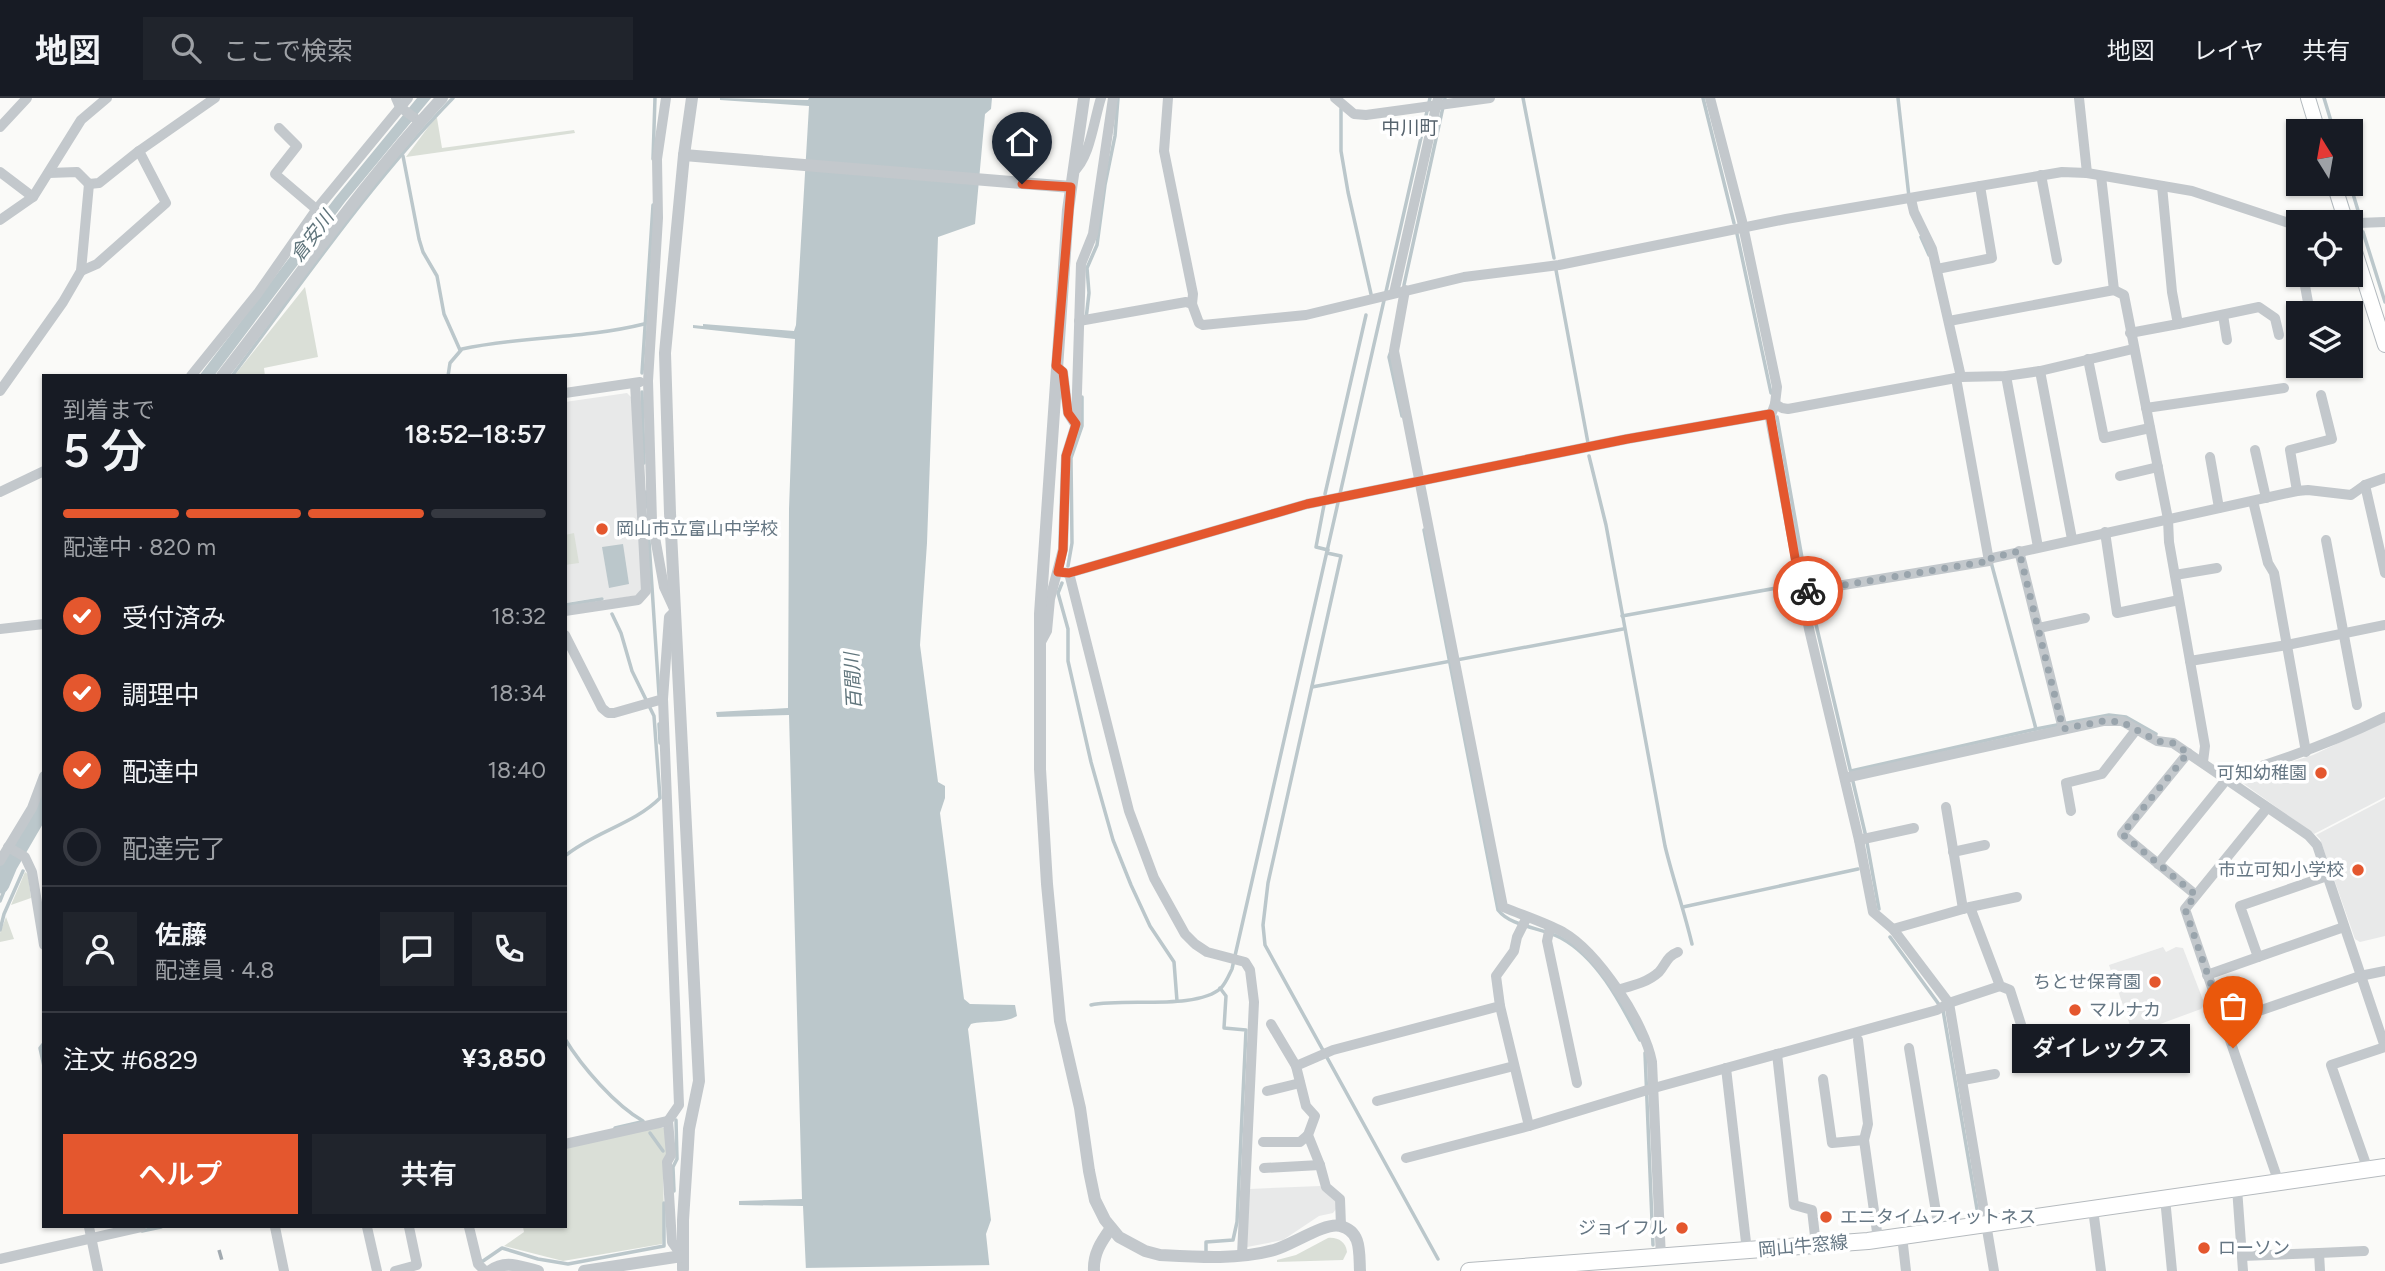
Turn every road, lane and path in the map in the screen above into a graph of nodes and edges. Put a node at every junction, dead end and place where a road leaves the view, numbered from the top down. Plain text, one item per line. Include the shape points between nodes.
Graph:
1 (27, 98) edge
2 (107, 98) edge
3 (215, 98) edge
4 (408, 98) edge
5 (443, 98) edge
6 (667, 98) edge
7 (692, 98) edge
8 (1084, 98) edge
9 (1101, 98) edge
10 (1113, 98) edge
11 (1168, 98) edge
12 (1335, 98) edge
13 (1490, 98) edge
14 (1710, 98) edge
15 (2079, 98) edge
16 (2308, 98) edge
17 (398, 102) edge
18 (1439, 104) edge
19 (2314, 119) edge
20 (418, 120) junction
21 (0, 127) edge
22 (279, 128) dead end
23 (139, 151) junction
24 (684, 155) junction
25 (0, 172) edge
26 (1073, 172) junction
27 (49, 173) junction
28 (2087, 173) junction
29 (2041, 175) junction
30 (2101, 176) junction
31 (89, 184) junction
32 (1980, 186) junction
33 (2162, 186) junction
34 (1071, 187) junction
35 (33, 197) junction
36 (1909, 200) junction
37 (318, 211) junction
38 (0, 220) edge
39 (2385, 222) edge
40 (2286, 223) edge
41 (2363, 223) edge
42 (334, 224) junction
43 (1743, 228) junction
44 (2057, 260) dead end
45 (1937, 270) junction
46 (81, 271) junction
47 (2363, 276) edge
48 (1405, 290) junction
49 (2114, 290) junction
50 (1387, 295) junction
51 (1192, 304) junction
52 (2223, 315) junction
53 (1084, 321) junction
54 (1949, 321) junction
55 (2178, 324) junction
56 (2130, 333) junction
57 (2279, 335) dead end
58 (2227, 340) dead end
59 (2385, 345) edge
60 (2133, 349) junction
61 (2088, 359) junction
62 (1056, 366) junction
63 (2040, 371) junction
64 (193, 374) edge
65 (224, 374) edge
66 (2006, 376) junction
67 (1959, 377) junction
68 (648, 381) junction
69 (635, 383) junction
70 (2284, 388) dead end
71 (0, 391) edge
72 (567, 393) edge
73 (2321, 395) dead end
74 (1775, 404) junction
75 (2146, 408) junction
76 (1770, 414) junction
77 (1076, 424) junction
78 (2150, 428) junction
79 (2255, 450) dead end
80 (2210, 457) dead end
81 (2158, 467) junction
82 (42, 472) edge
83 (2120, 476) dead end
84 (2385, 478) edge
85 (1419, 481) junction
86 (2365, 485) junction
87 (2297, 491) junction
88 (0, 492) edge
89 (2266, 498) junction
90 (2253, 501) junction
91 (2219, 508) junction
92 (2168, 519) junction
93 (647, 522) junction
94 (2105, 532) junction
95 (2072, 539) junction
96 (2326, 540) dead end
97 (2038, 547) junction
98 (2019, 551) junction
99 (1990, 559) junction
100 (2217, 568) dead end
101 (1058, 572) junction
102 (1069, 573) junction
103 (2385, 573) edge
104 (2175, 575) junction
105 (1806, 591) junction
106 (2179, 600) junction
107 (567, 611) edge
108 (675, 611) junction
109 (2085, 618) dead end
110 (42, 624) edge
111 (2385, 625) edge
112 (2039, 628) junction
113 (0, 629) edge
114 (2343, 633) junction
115 (567, 639) edge
116 (1040, 644) junction
117 (2287, 645) junction
118 (2190, 661) junction
119 (663, 699) junction
120 (2357, 705) dead end
121 (2385, 717) edge
122 (2062, 725) junction
123 (2136, 730) junction
124 (2306, 752) junction
125 (2188, 753) junction
126 (2203, 762) junction
127 (1850, 777) junction
128 (2226, 780) junction
129 (42, 781) edge
130 (1946, 807) dead end
131 (2267, 808) junction
132 (2071, 811) dead end
133 (1914, 828) dead end
134 (1864, 839) junction
135 (1985, 845) dead end
136 (14, 850) junction
137 (1954, 852) junction
138 (0, 861) edge
139 (2158, 864) junction
140 (2327, 876) junction
141 (2196, 895) junction
142 (2017, 897) dead end
143 (1966, 908) junction
144 (1525, 922) junction
145 (2344, 927) junction
146 (1893, 929) junction
147 (1549, 931) junction
148 (42, 933) edge
149 (1678, 951) dead end
150 (2258, 957) junction
151 (2385, 971) edge
152 (2207, 975) junction
153 (2360, 976) junction
154 (2000, 986) junction
155 (1616, 989) junction
156 (1500, 1006) junction
157 (1943, 1007) junction
158 (2224, 1023) junction
159 (1271, 1024) dead end
160 (1858, 1040) dead end
161 (2385, 1047) edge
162 (1909, 1048) dead end
163 (1777, 1054) junction
164 (2032, 1059) dead end
165 (1296, 1066) junction
166 (1514, 1066) junction
167 (1726, 1068) junction
168 (1995, 1074) dead end
169 (1823, 1079) dead end
170 (1963, 1080) junction
171 (1300, 1083) junction
172 (1577, 1083) dead end
173 (1650, 1089) junction
174 (1267, 1091) dead end
175 (1377, 1101) dead end
176 (668, 1121) junction
177 (1529, 1126) junction
178 (1308, 1135) junction
179 (1864, 1140) junction
180 (1263, 1143) dead end
181 (567, 1144) edge
182 (1406, 1158) dead end
183 (1320, 1165) junction
184 (2385, 1167) edge
185 (1264, 1168) dead end
186 (2368, 1170) junction
187 (2279, 1183) junction
188 (2237, 1188) junction
189 (2165, 1198) junction
190 (2093, 1209) junction
191 (1987, 1224) junction
192 (1341, 1226) junction
193 (89, 1228) edge
194 (137, 1228) edge
195 (275, 1228) edge
196 (367, 1228) edge
197 (409, 1228) edge
198 (469, 1228) edge
199 (1111, 1228) junction
200 (1939, 1230) junction
201 (1902, 1236) junction
202 (1878, 1239) junction
203 (91, 1240) junction
204 (1816, 1245) junction
205 (1747, 1251) junction
206 (2364, 1251) dead end
207 (2319, 1253) junction
208 (1242, 1255) junction
209 (2242, 1256) junction
210 (0, 1259) edge
211 (1658, 1262) edge
212 (683, 1263) junction
213 (98, 1271) edge
214 (284, 1271) edge
215 (377, 1271) edge
216 (395, 1271) edge
217 (485, 1271) edge
218 (490, 1271) edge
219 (538, 1271) edge
220 (584, 1271) edge
221 (1094, 1271) edge
222 (1360, 1271) edge
223 (1469, 1271) edge
224 (1906, 1271) edge
225 (1994, 1271) edge
226 (2101, 1271) edge
227 (2172, 1271) edge
228 (2242, 1271) edge
229 (2320, 1271) edge

1 - 21 street
2 - 27 street via 81,120
3 - 23 street
4 - 17 street
5 - 20 street
6 - 68 street via 657,159
7 - 24 street
8 - 26 street
9 - 26 street via 1085,155
10 - 53 street via 1093,234 1081,264
11 - 51 street via 1164,151
12 - 18 street via 1354,114 1366,115
13 - 18 street
14 - 43 street
15 - 28 street
16 - 19 main road
17 - 20 street
17 - 37 street
18 - 50 street
20 - 42 street
22 - 37 street via 297,146 275,174
23 - 31 street via 99,183
23 - 46 street via 166,204 97,264
24 - 34 street
24 - 108 street via 665,353
25 - 35 street
26 - 34 street
27 - 31 street via 77,172
27 - 35 street
28 - 29 street
28 - 30 street
29 - 32 street
29 - 44 street
30 - 33 street
30 - 49 street
31 - 46 street
32 - 36 street
32 - 45 street via 1992,258
33 - 40 street via 2192,191
33 - 55 street
34 - 62 street
35 - 38 street
36 - 43 street
36 - 45 street
37 - 42 street
37 - 64 street
39 - 41 street
42 - 65 street via 287,294
43 - 48 street
43 - 74 street via 1777,387
45 - 54 street
46 - 71 street
47 - 59 main road
48 - 50 street
48 - 85 street via 1394,351
49 - 54 street
49 - 56 street via 2124,295
50 - 51 street via 1306,315 1203,325
51 - 53 street
52 - 55 street
52 - 57 street via 2259,307 2275,318
52 - 58 street
53 - 77 street
54 - 67 street
55 - 56 street
56 - 60 street
60 - 61 street
60 - 75 street
61 - 63 street
61 - 78 street via 2104,438
62 - 77 street via 1063,372 1068,413
62 - 116 street
63 - 66 street
63 - 95 street
66 - 67 street
66 - 97 street
67 - 74 street via 1788,409
67 - 99 street
68 - 69 street
68 - 93 street
69 - 72 street
69 - 93 street
70 - 75 street
73 - 87 street via 2332,439 2290,450
74 - 76 street
75 - 78 street
76 - 85 street
76 - 105 street
77 - 101 street via 1066,456
78 - 81 street
79 - 89 street
80 - 91 street
81 - 83 street
81 - 92 street
82 - 88 street
84 - 86 street
85 - 102 street via 1239,523
85 - 144 street via 1503,908
86 - 87 street via 2351,495
86 - 103 street
87 - 89 street
89 - 90 street
90 - 91 street
90 - 117 street via 2274,573
91 - 92 street
92 - 94 street
92 - 104 street
93 - 107 street via 646,591 638,600
93 - 108 street
94 - 95 street
94 - 106 street via 2118,613
95 - 97 street
96 - 114 street
97 - 98 street
98 - 99 street
98 - 112 street
99 - 105 street
100 - 104 street
101 - 102 street
101 - 116 street via 1047,631
102 - 208 street via 1144,855 1185,934 1207,952 1241,961 1250,970 1255,1002
104 - 106 street
105 - 127 street
106 - 118 street
108 - 119 street via 669,617
108 - 212 street via 699,1081 689,1129
109 - 112 street
110 - 113 street
111 - 114 street
112 - 122 street
114 - 117 street
114 - 120 street
115 - 119 street via 608,713
116 - 199 street via 1043,827 1060,1021 1095,1200
117 - 118 street
117 - 124 street
118 - 126 street via 2205,747
119 - 176 street via 679,1105
121 - 124 street
122 - 123 street via 2114,720
122 - 127 street
123 - 125 street
123 - 132 street via 2102,774 2066,783
124 - 128 street
125 - 126 street
125 - 139 street via 2122,834
126 - 128 street
127 - 134 street
128 - 131 street
128 - 139 street
129 - 136 street
130 - 137 street
131 - 140 street via 2313,840
131 - 141 street
133 - 134 street
134 - 146 street via 1873,912
135 - 137 street
136 - 138 street
136 - 148 street via 25,857 32,872
137 - 143 street
139 - 141 street
140 - 145 street
140 - 150 street via 2240,906
141 - 152 street via 2185,909
142 - 143 street
143 - 146 street
143 - 154 street
144 - 147 street
144 - 156 street via 1514,951 1496,976
145 - 150 street
145 - 153 street
146 - 157 street
147 - 155 street via 1563,932 1586,949
147 - 172 street
149 - 155 street via 1643,983
150 - 152 street
151 - 153 street
152 - 158 street
153 - 158 street
153 - 161 street
154 - 157 street
154 - 164 street via 2010,990
155 - 173 street via 1650,1049
156 - 165 street via 1324,1054
156 - 166 street
157 - 163 street
157 - 170 street
158 - 187 street
159 - 165 street
160 - 179 street via 1868,1124
161 - 186 street via 2332,1065
162 - 200 street
163 - 167 street
163 - 204 street via 1794,1205 1812,1210
165 - 171 street
166 - 175 street
166 - 177 street
167 - 173 street
167 - 205 street
168 - 170 street
169 - 179 street via 1832,1143
170 - 191 street
171 - 174 street
171 - 178 street via 1306,1107 1315,1116
173 - 177 street
173 - 211 street
176 - 181 street
176 - 212 street via 672,1242
177 - 182 street
178 - 180 street via 1300,1142
178 - 183 street
179 - 202 street
183 - 185 street
183 - 192 street via 1326,1187 1340,1199
184 - 186 main road, 岡山牛窓線
186 - 187 main road, 岡山牛窓線
187 - 188 main road, 岡山牛窓線
188 - 189 main road, 岡山牛窓線
188 - 209 street
189 - 190 main road, 岡山牛窓線 via 2120,1200
189 - 227 street
190 - 191 main road, 岡山牛窓線 via 2053,1210
190 - 226 street
191 - 200 main road, 岡山牛窓線
191 - 225 street
192 - 208 street via 1326,1226 1272,1251
192 - 222 street via 1359,1243
193 - 203 street
194 - 203 street
195 - 214 street
196 - 215 street
197 - 216 street via 417,1265
198 - 217 street via 478,1264
199 - 208 street via 1131,1245 1160,1255
199 - 221 street via 1096,1252
200 - 201 main road, 岡山牛窓線
201 - 202 main road, 岡山牛窓線
201 - 224 street
202 - 204 main road, 岡山牛窓線
203 - 210 street
203 - 213 street
204 - 205 main road, 岡山牛窓線
205 - 211 main road, 岡山牛窓線
206 - 207 street
207 - 209 street
207 - 229 street
209 - 228 street
211 - 223 main road, 岡山牛窓線
212 - 220 street
218 - 219 street via 509,1264

